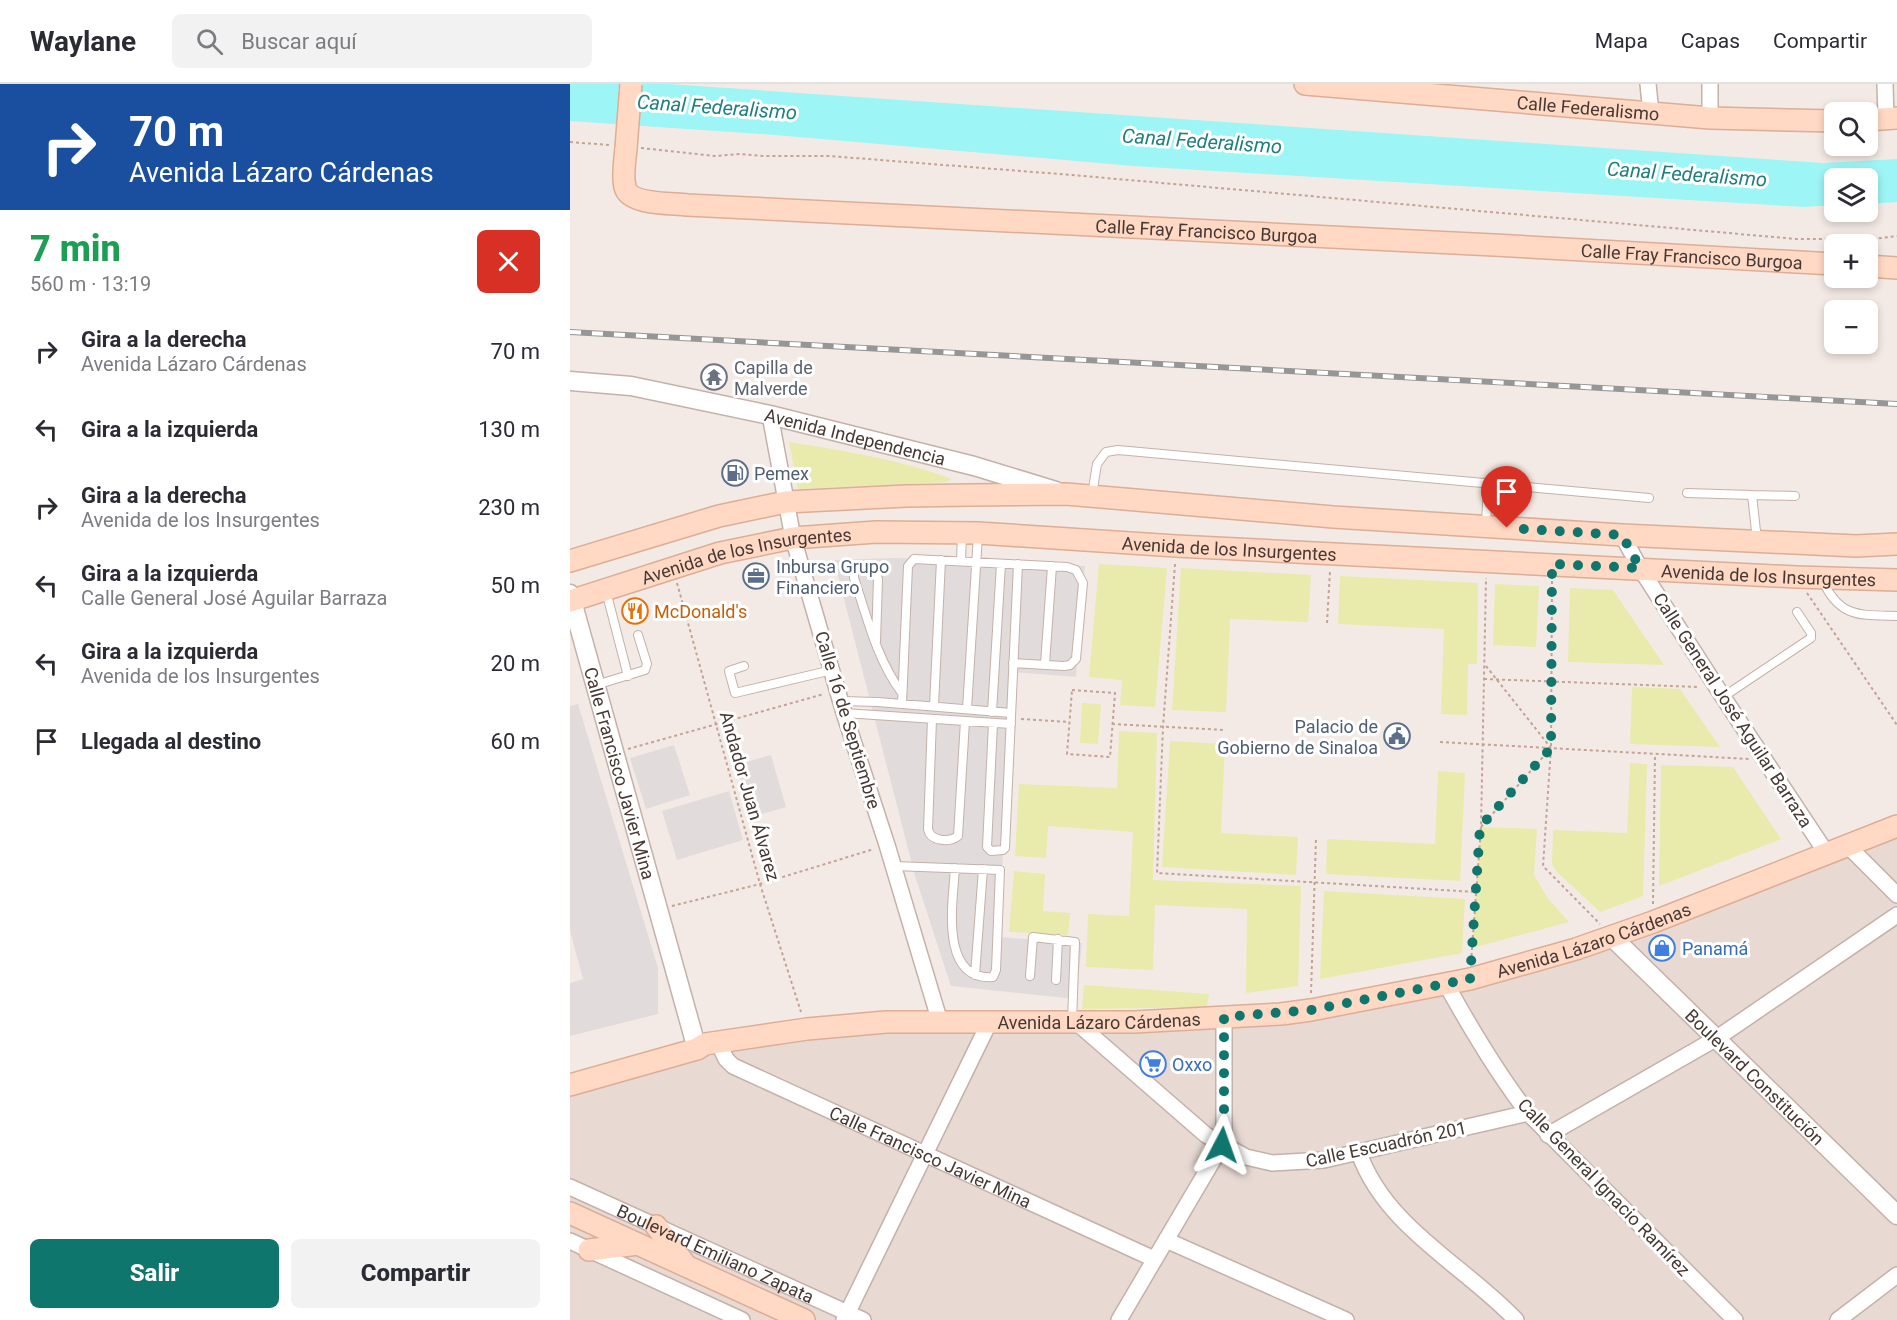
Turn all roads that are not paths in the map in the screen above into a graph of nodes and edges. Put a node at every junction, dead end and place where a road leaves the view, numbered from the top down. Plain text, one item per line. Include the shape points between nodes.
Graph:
1 (632, 84) edge
2 (1305, 84) edge
3 (1648, 84) edge
4 (1710, 84) edge
5 (1885, 84) edge
6 (1349, 86) edge
7 (1651, 112) junction
8 (1710, 118) junction
9 (1883, 119) edge
10 (1824, 121) edge
11 (1824, 263) edge
12 (1878, 266) edge
13 (1897, 267) edge
14 (570, 381) edge
15 (770, 415) junction
16 (1488, 484) junction
17 (1688, 493) dead end
18 (1066, 494) junction
19 (1752, 495) junction
20 (1092, 496) junction
21 (1795, 496) dead end
22 (1649, 498) dead end
23 (786, 502) junction
24 (1485, 526) junction
25 (970, 533) junction
26 (1622, 535) junction
27 (794, 538) junction
28 (1757, 541) junction
29 (1897, 544) edge
30 (941, 560) junction
31 (570, 561) edge
32 (961, 561) junction
33 (976, 562) junction
34 (1001, 564) junction
35 (1018, 564) junction
36 (1052, 566) junction
37 (1640, 568) junction
38 (1821, 578) junction
39 (1897, 580) edge
40 (605, 590) junction
41 (571, 599) edge
42 (1797, 612) dead end
43 (1897, 616) edge
44 (638, 635) dead end
45 (876, 641) junction
46 (1013, 663) junction
47 (1045, 664) junction
48 (744, 666) dead end
49 (832, 670) junction
50 (627, 676) junction
51 (595, 686) junction
52 (1720, 692) junction
53 (902, 693) junction
54 (841, 702) junction
55 (902, 704) junction
56 (934, 706) junction
57 (967, 709) junction
58 (992, 712) junction
59 (1011, 713) junction
60 (932, 719) junction
61 (965, 721) junction
62 (993, 723) junction
63 (1011, 724) junction
64 (1897, 826) edge
65 (1848, 846) junction
66 (1827, 854) junction
67 (894, 866) junction
68 (955, 868) junction
69 (983, 869) junction
70 (1897, 895) edge
71 (1897, 915) edge
72 (1612, 937) junction
73 (1058, 939) junction
74 (975, 975) junction
75 (1029, 976) dead end
76 (1056, 980) dead end
77 (1446, 984) junction
78 (1224, 1017) junction
79 (940, 1022) junction
80 (1074, 1022) junction
81 (989, 1023) junction
82 (1717, 1038) junction
83 (704, 1044) junction
84 (570, 1070) edge
85 (570, 1085) edge
86 (1528, 1113) junction
87 (1548, 1135) junction
88 (1222, 1145) junction
89 (924, 1153) junction
90 (1359, 1153) junction
91 (570, 1187) edge
92 (570, 1213) edge
93 (1897, 1215) edge
94 (656, 1226) junction
95 (1166, 1239) junction
96 (638, 1244) junction
97 (579, 1246) edge
98 (1154, 1259) junction
99 (686, 1266) junction
100 (1897, 1275) edge
101 (845, 1316) edge
102 (742, 1320) edge
103 (804, 1320) edge
104 (863, 1320) edge
105 (1119, 1320) edge
106 (1346, 1320) edge
107 (1516, 1320) edge
108 (1735, 1320) edge
109 (1838, 1320) edge

1 - 11 main road, Calle Fray Francisco Burgoa, bridge via 624,178 627,192 633,198 647,201
2 - 6 main road, Calle Federalismo
3 - 7 street
4 - 8 street
5 - 9 street
6 - 7 main road, Calle Federalismo
7 - 8 main road, Calle Federalismo
8 - 10 main road, Calle Federalismo
12 - 13 main road
14 - 15 street, Avenida Independencia via 631,386
15 - 18 street, Avenida Independencia via 974,466
15 - 23 street, Calle 16 de Septiembre
16 - 20 lane via 1118,450 1106,452 1097,464
16 - 22 lane
16 - 24 lane
17 - 19 lane
18 - 20 main road, Avenida de los Insurgentes
18 - 23 main road, Avenida de los Insurgentes
19 - 21 lane
19 - 28 lane
20 - 24 main road, Avenida de los Insurgentes
23 - 27 street, Calle 16 de Septiembre
23 - 31 main road, Avenida de los Insurgentes via 718,516
24 - 26 main road, Avenida de los Insurgentes
25 - 27 main road, Avenida de los Insurgentes via 876,532
25 - 32 lane
25 - 33 lane
25 - 37 main road, Avenida de los Insurgentes
26 - 28 main road, Avenida de los Insurgentes
26 - 37 street, Calle General José Aguilar Barraza
27 - 40 main road, Avenida de los Insurgentes via 720,553
27 - 49 street, Calle 16 de Septiembre
28 - 29 main road, Avenida de los Insurgentes
30 - 32 lane
30 - 53 lane via 914,559 908,566
30 - 56 lane
32 - 33 lane
33 - 34 lane
33 - 57 lane
34 - 35 lane
34 - 58 lane
35 - 36 lane
35 - 46 lane
36 - 47 lane
36 - 47 lane via 1072,568 1083,583 1076,659 1070,665
37 - 38 main road, Avenida de los Insurgentes
37 - 52 street, Calle General José Aguilar Barraza
38 - 39 main road, Avenida de los Insurgentes
38 - 43 lane via 1832,600 1847,610
40 - 41 main road, Avenida de los Insurgentes
40 - 50 lane
41 - 51 street, Calle Francisco Javier Mina
42 - 52 lane via 1811,638
44 - 50 lane via 646,667 643,672
45 - 45 lane via 854,578 854,571 863,565 874,568 878,579
45 - 53 lane
46 - 47 lane
46 - 59 lane
48 - 49 lane via 729,673 733,692 737,694
49 - 54 street, Calle 16 de Septiembre
50 - 51 lane
51 - 83 street, Calle Francisco Javier Mina via 657,909
52 - 66 street, Calle General José Aguilar Barraza
53 - 55 lane
54 - 55 lane
54 - 60 lane
54 - 67 street, Calle 16 de Septiembre
55 - 56 lane
56 - 57 lane
57 - 58 lane
58 - 59 lane
59 - 63 lane
60 - 61 lane
60 - 61 lane via 928,834 951,841 958,837
61 - 62 lane
62 - 63 lane
62 - 63 lane via 987,847 991,850 1005,849
64 - 65 main road, Avenida Lázaro Cárdenas
65 - 66 main road, Avenida Lázaro Cárdenas
65 - 70 street
66 - 72 main road, Avenida Lázaro Cárdenas
67 - 68 lane
67 - 79 street, Calle 16 de Septiembre
68 - 69 lane
68 - 74 lane via 953,939 962,965
69 - 74 lane
69 - 74 lane via 1001,871 996,970 990,977
71 - 82 street
72 - 77 main road, Avenida Lázaro Cárdenas
72 - 82 street, Boulevard Constitución
73 - 75 lane via 1033,937
73 - 76 lane
73 - 80 lane via 1076,943
77 - 78 main road, Avenida Lázaro Cárdenas via 1311,1010
77 - 86 street, Calle General Ignacio Ramírez via 1490,1059
78 - 80 main road, Avenida Lázaro Cárdenas
78 - 88 street
79 - 81 main road, Avenida Lázaro Cárdenas
79 - 83 main road, Avenida Lázaro Cárdenas via 807,1029
80 - 81 main road, Avenida Lázaro Cárdenas
80 - 88 street, Calle Escuadrón 201
81 - 89 street
82 - 87 street
82 - 93 street, Boulevard Constitución
83 - 84 main road, Avenida Lázaro Cárdenas
83 - 85 main road, Avenida Lázaro Cárdenas
83 - 89 street, Calle Francisco Javier Mina via 734,1066
86 - 87 street, Calle General Ignacio Ramírez
86 - 90 street, Calle Escuadrón 201
87 - 108 street, Calle General Ignacio Ramírez
88 - 90 street, Calle Escuadrón 201 via 1246,1157 1272,1163 1300,1163
88 - 95 street
89 - 98 street, Calle Francisco Javier Mina
89 - 101 street
90 - 107 street via 1366,1171 1398,1215
91 - 94 street, Boulevard Emiliano Zapata
92 - 96 main road, Boulevard Emiliano Zapata
94 - 99 main road
94 - 101 street, Boulevard Emiliano Zapata
95 - 98 street
95 - 106 street
96 - 97 main road
96 - 99 main road, Boulevard Emiliano Zapata
97 - 102 street
98 - 105 street
99 - 103 main road, Boulevard Emiliano Zapata
100 - 109 street
101 - 104 street, Boulevard Emiliano Zapata

